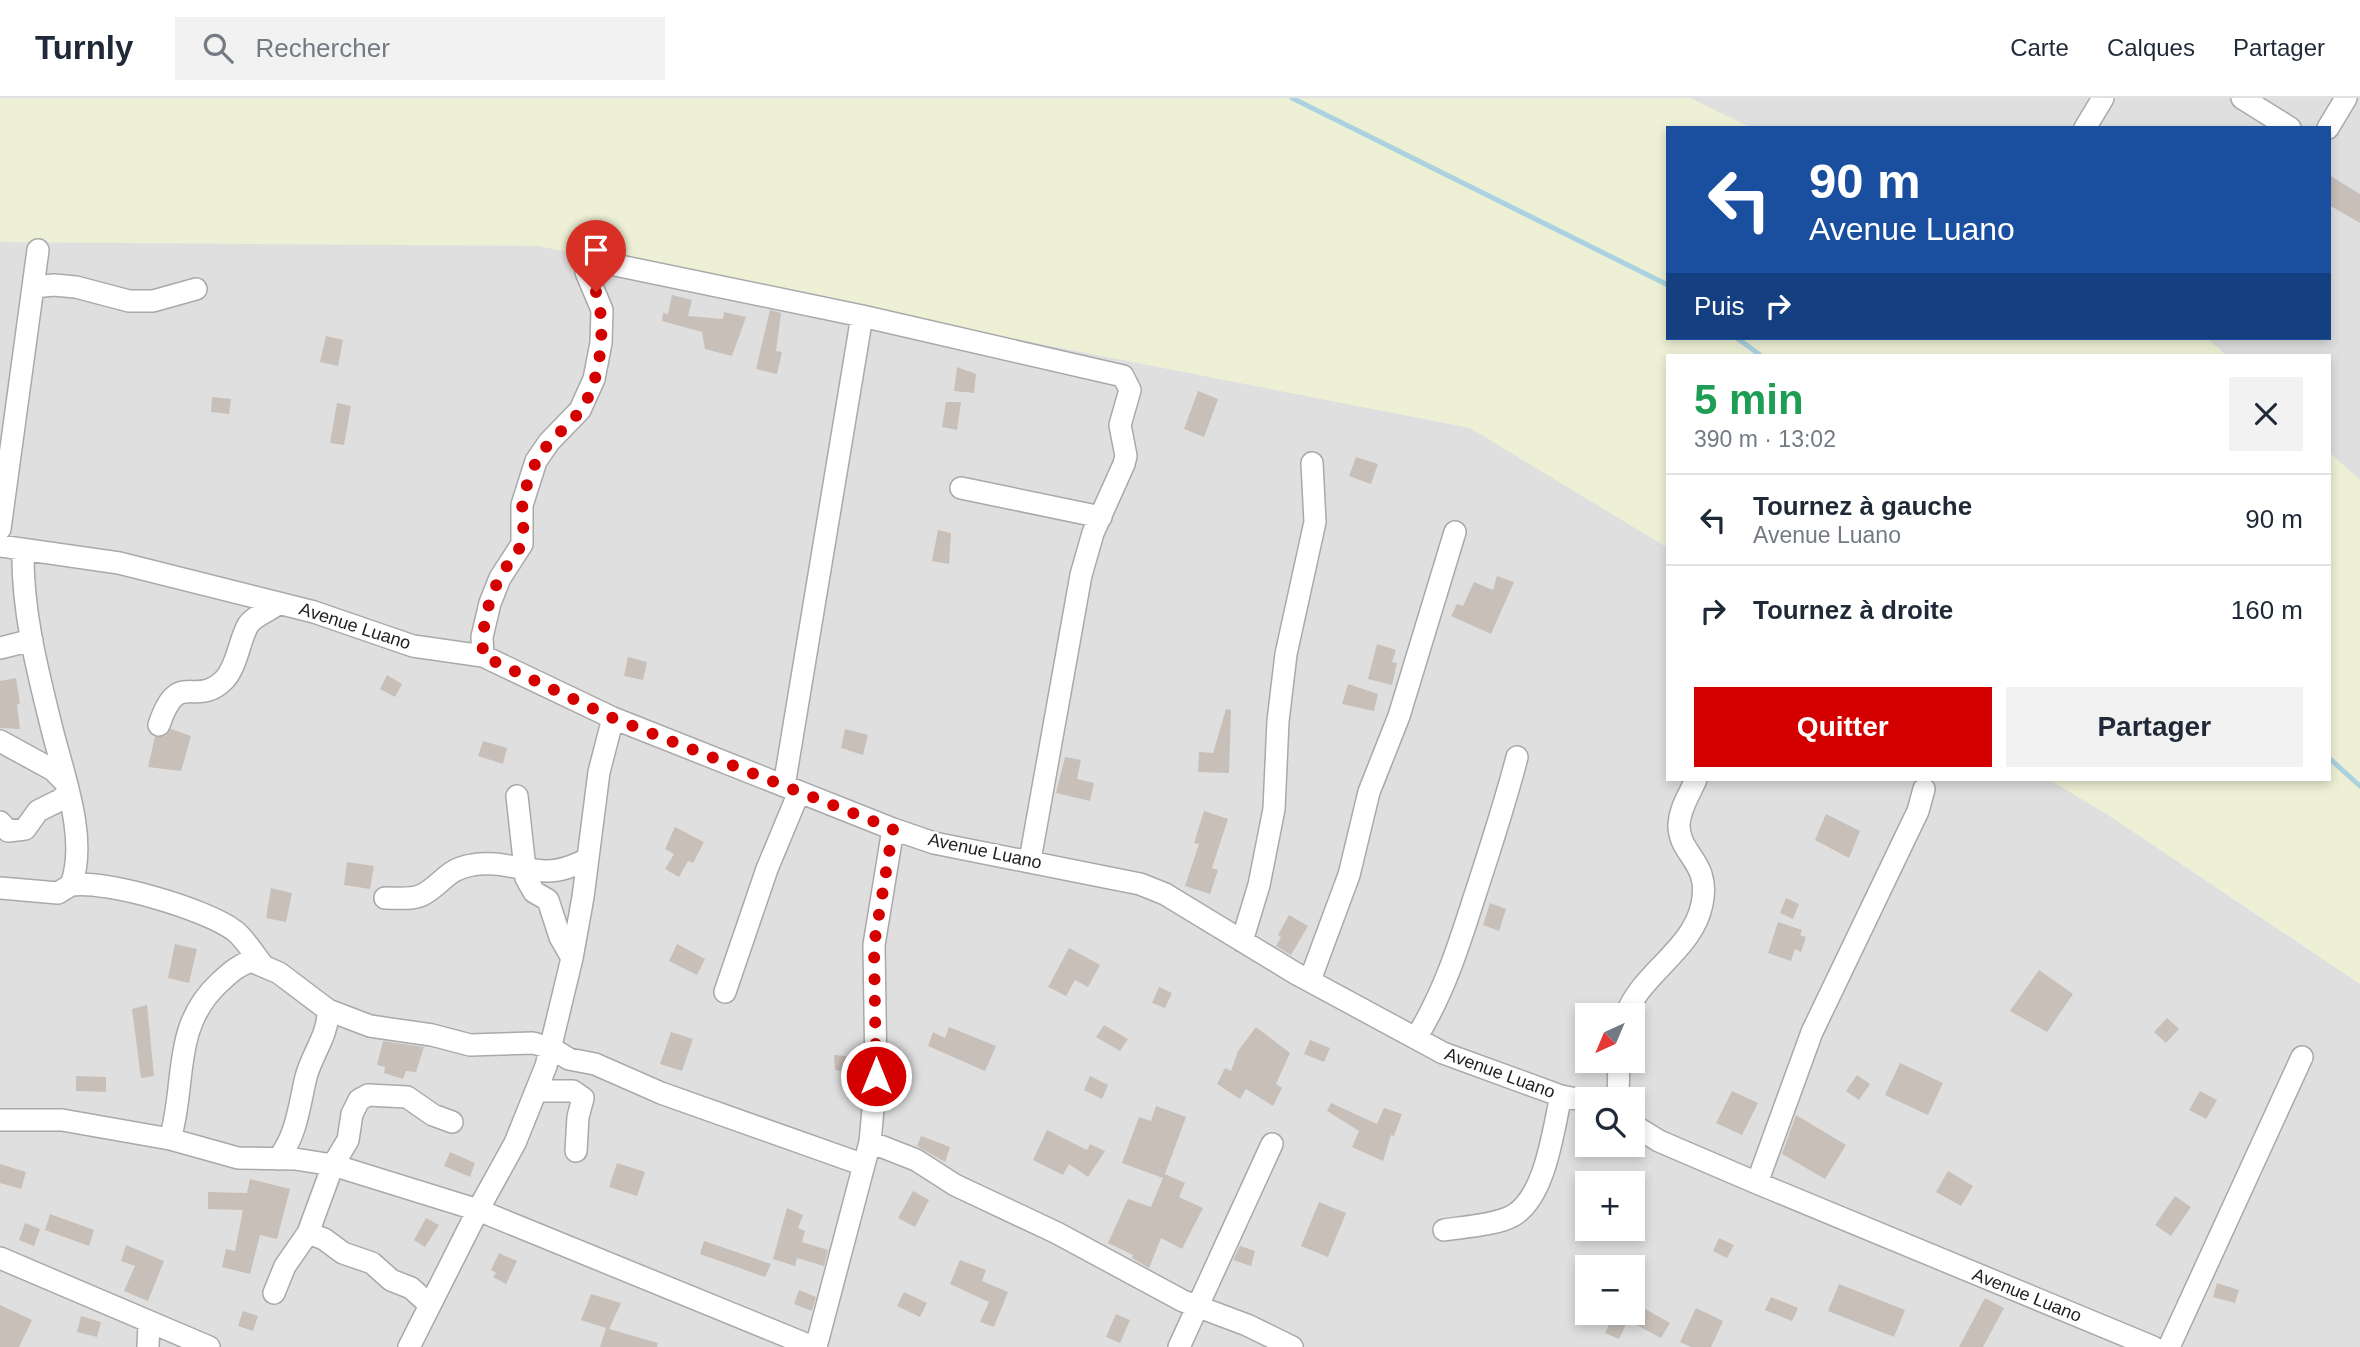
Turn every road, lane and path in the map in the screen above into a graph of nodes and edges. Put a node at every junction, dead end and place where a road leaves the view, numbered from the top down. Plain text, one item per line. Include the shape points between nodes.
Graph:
1 (2103, 98) edge
2 (2242, 98) edge
3 (2346, 98) edge
4 (2086, 126) edge
5 (2287, 126) edge
6 (2329, 126) edge
7 (38, 250) dead end
8 (33, 287) junction
9 (197, 289) dead end
10 (862, 316) junction
11 (1312, 463) dead end
12 (961, 488) dead end
13 (1101, 517) junction
14 (0, 529) edge
15 (1455, 532) dead end
16 (0, 546) edge
17 (23, 551) junction
18 (279, 603) junction
19 (32, 640) junction
20 (0, 648) edge
21 (483, 656) junction
22 (613, 718) junction
23 (159, 725) dead end
24 (0, 741) edge
25 (1517, 757) dead end
26 (1695, 781) edge
27 (67, 787) junction
28 (792, 789) junction
29 (1924, 789) dead end
30 (517, 796) dead end
31 (0, 822) edge
32 (893, 829) junction
33 (588, 859) junction
34 (1030, 860) junction
35 (524, 867) junction
36 (71, 885) junction
37 (0, 888) edge
38 (384, 898) dead end
39 (1242, 941) junction
40 (572, 958) junction
41 (262, 964) junction
42 (1310, 981) junction
43 (725, 992) dead end
44 (1633, 1003) edge
45 (328, 1010) junction
46 (1416, 1038) junction
47 (551, 1048) junction
48 (2302, 1057) dead end
49 (536, 1091) junction
50 (1562, 1096) junction
51 (1575, 1099) edge
52 (0, 1119) edge
53 (452, 1122) dead end
54 (1645, 1132) edge
55 (170, 1139) junction
56 (348, 1139) junction
57 (870, 1142) junction
58 (1272, 1144) dead end
59 (576, 1151) dead end
60 (278, 1159) junction
61 (333, 1165) junction
62 (864, 1165) junction
63 (366, 1175) junction
64 (1757, 1183) junction
65 (478, 1210) junction
66 (1444, 1230) dead end
67 (308, 1233) junction
68 (0, 1258) edge
69 (274, 1293) dead end
70 (430, 1305) junction
71 (1198, 1306) junction
72 (149, 1324) junction
73 (148, 1347) edge
74 (209, 1347) edge
75 (409, 1347) edge
76 (814, 1347) edge
77 (1178, 1347) edge
78 (1292, 1347) edge
79 (2153, 1347) edge
80 (2169, 1347) edge

1 - 4 street
2 - 5 street
3 - 6 street
7 - 8 street
8 - 9 street via 76,287 129,301 162,299
8 - 14 street
10 - 13 street via 1123,376 1130,390 1121,425 1125,456
10 - 21 street via 591,260 586,272 602,310 594,379 580,410 536,461 522,505 522,544 490,603
10 - 28 street
11 - 39 street via 1315,522 1286,654 1274,809 1259,886
12 - 13 street
13 - 34 street via 1081,575
15 - 42 street via 1399,716 1368,792 1349,876
16 - 17 street, Avenue Luano
17 - 18 street, Avenue Luano via 119,563
17 - 19 street
18 - 21 street, Avenue Luano via 413,646
18 - 23 street via 250,622 227,677 201,691 178,692 166,702
19 - 20 street
19 - 27 street
21 - 22 street, Avenue Luano
22 - 28 street, Avenue Luano
22 - 33 street via 599,772
24 - 27 street via 46,765
25 - 46 street via 1455,956 1442,992
26 - 44 street via 1681,809 1679,827 1703,874 1702,907 1682,942
27 - 31 street via 60,800 38,811 25,829 8,831
27 - 36 street via 77,859
28 - 32 street, Avenue Luano
28 - 43 street
29 - 64 street via 1918,811 1812,1032
30 - 35 street
32 - 34 street, Avenue Luano via 934,843
32 - 57 street via 874,945 876,1076
33 - 35 street via 563,870
33 - 40 street
34 - 39 street, Avenue Luano via 1140,884
35 - 38 street via 495,863 458,867 421,895
35 - 40 street via 529,886 548,900
36 - 37 street via 58,893
36 - 41 street via 86,883 125,892 214,918 237,933
39 - 42 street, Avenue Luano
40 - 47 street
41 - 45 street
41 - 55 street via 251,961 234,967 194,1013 180,1062
42 - 46 street, Avenue Luano
45 - 47 street via 370,1026 470,1045 533,1043
45 - 60 street via 296,1122
46 - 50 street, Avenue Luano via 1443,1053
47 - 49 street
47 - 62 street via 569,1059 595,1064 661,1093
48 - 80 street
49 - 59 street via 573,1091 583,1098
49 - 65 street via 515,1143
50 - 51 street, Avenue Luano
50 - 66 street via 1544,1168 1529,1201 1506,1219
52 - 55 street via 62,1120
53 - 56 street via 407,1097 368,1095 354,1109
54 - 64 street, Avenue Luano
55 - 60 street via 238,1158
56 - 61 street
56 - 63 street
57 - 62 street
57 - 71 street via 916,1160 956,1185
58 - 71 street
60 - 61 street
61 - 63 street
61 - 67 street
62 - 76 street
63 - 65 street
64 - 79 street, Avenue Luano
65 - 70 street
65 - 76 street
67 - 69 street via 285,1266
67 - 70 street via 372,1263
68 - 72 street
70 - 75 street
71 - 77 street
71 - 78 street
72 - 73 street
72 - 74 street

